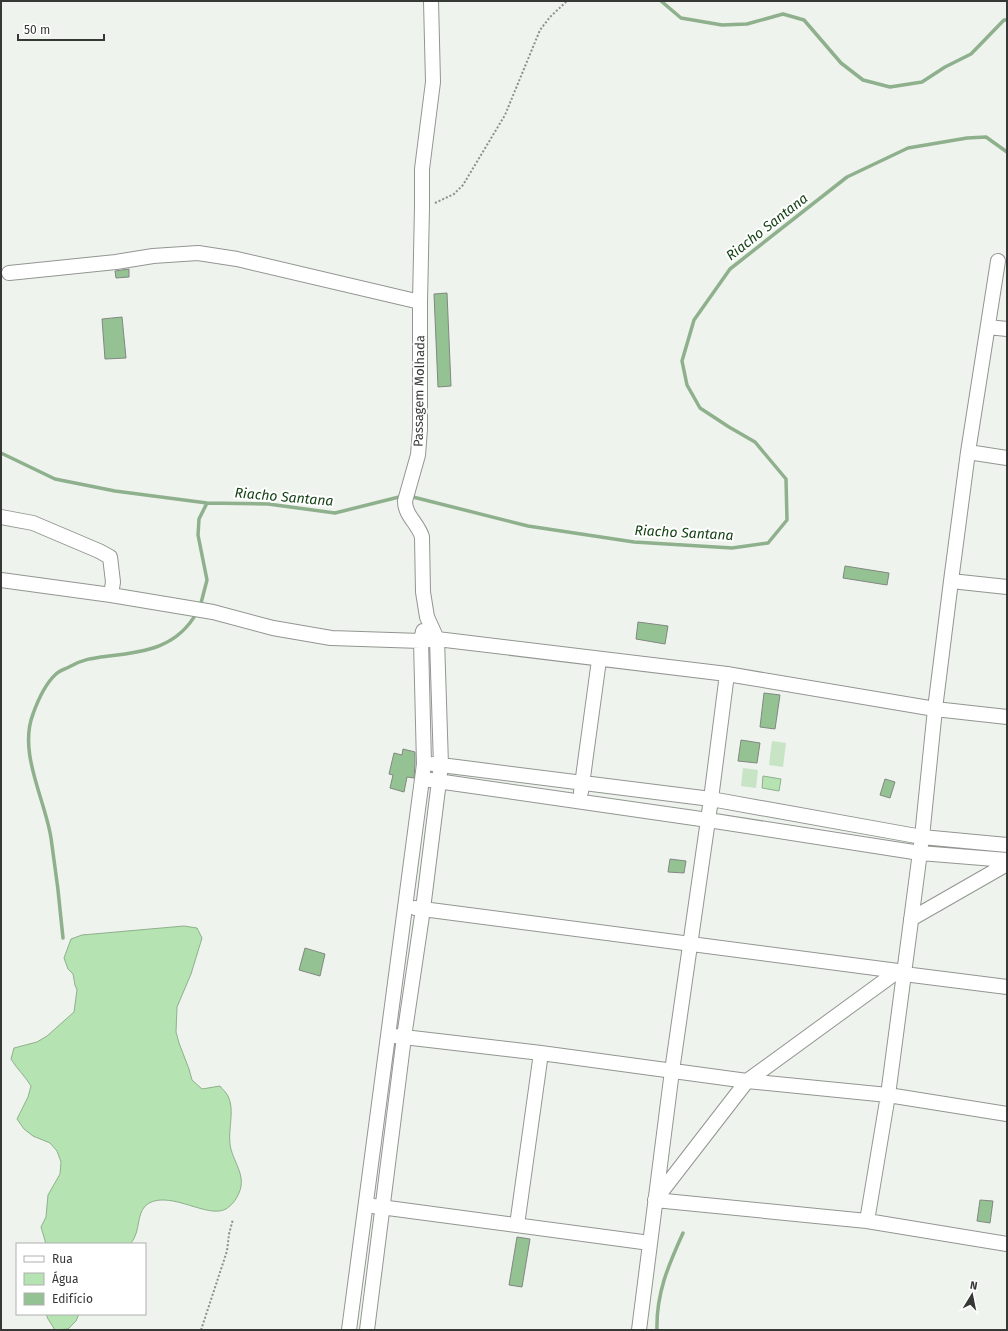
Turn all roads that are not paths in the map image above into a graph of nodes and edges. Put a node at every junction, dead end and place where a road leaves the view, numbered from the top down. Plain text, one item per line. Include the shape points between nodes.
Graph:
1 (431, 1) edge
2 (998, 261) dead end
3 (9, 273) dead end
4 (420, 302) junction
5 (988, 327) junction
6 (1007, 329) edge
7 (968, 452) junction
8 (1007, 458) edge
9 (1, 517) edge
10 (1, 580) edge
11 (951, 581) junction
12 (1007, 587) edge
13 (111, 595) junction
14 (427, 617) junction
15 (421, 640) junction
16 (437, 640) junction
17 (599, 660) junction
18 (726, 674) junction
19 (935, 709) junction
20 (1007, 717) edge
21 (424, 764) junction
22 (441, 765) junction
23 (422, 779) junction
24 (439, 781) junction
25 (582, 783) junction
26 (711, 799) junction
27 (580, 801) junction
28 (708, 820) junction
29 (922, 837) junction
30 (1007, 845) edge
31 (920, 853) junction
32 (1007, 860) edge
33 (1007, 864) edge
34 (406, 907) junction
35 (423, 909) junction
36 (911, 919) junction
37 (690, 945) junction
38 (901, 972) junction
39 (1007, 987) edge
40 (389, 1036) junction
41 (404, 1037) junction
42 (540, 1053) junction
43 (672, 1072) junction
44 (747, 1081) junction
45 (888, 1095) junction
46 (1007, 1114) edge
47 (655, 1200) junction
48 (366, 1205) junction
49 (382, 1208) junction
50 (867, 1221) junction
51 (517, 1225) junction
52 (650, 1243) junction
53 (1007, 1244) edge
54 (353, 1329) edge
55 (367, 1330) edge
56 (638, 1330) edge

1 - 4 street, Passagem Molhada via 432,82 422,169
2 - 5 street
3 - 4 street via 198,252
4 - 14 street, Passagem Molhada via 420,429 418,455 405,508 422,537 423,592
5 - 6 street
5 - 7 street
7 - 8 street
7 - 11 street
9 - 13 street via 33,523 110,557 113,582
10 - 13 street
11 - 12 street
11 - 19 street
13 - 15 street via 213,612 273,628 331,638
14 - 15 street
14 - 16 street
15 - 16 street
15 - 21 street
16 - 17 street
16 - 22 street
17 - 18 street
17 - 25 street
18 - 19 street
18 - 26 street
19 - 20 street
19 - 29 street
21 - 22 street
21 - 23 street
22 - 24 street
22 - 25 street
23 - 24 street
23 - 34 street
24 - 27 street
24 - 35 street
25 - 26 street
25 - 27 street
26 - 28 street
26 - 29 street
27 - 28 street
28 - 31 street
28 - 37 street
29 - 30 street
29 - 31 street
31 - 32 street
31 - 36 street
33 - 36 street
34 - 35 street
34 - 40 street
35 - 37 street
35 - 41 street
36 - 38 street
37 - 38 street
37 - 43 street
38 - 39 street
38 - 44 street
38 - 45 street
40 - 41 street
40 - 48 street
41 - 42 street
41 - 49 street
42 - 43 street
42 - 51 street
43 - 44 street
43 - 47 street
44 - 45 street
44 - 47 street
45 - 46 street
45 - 50 street
47 - 50 street
47 - 52 street
48 - 49 street
48 - 54 street
49 - 51 street
49 - 55 street
50 - 53 street
51 - 52 street
52 - 56 street

